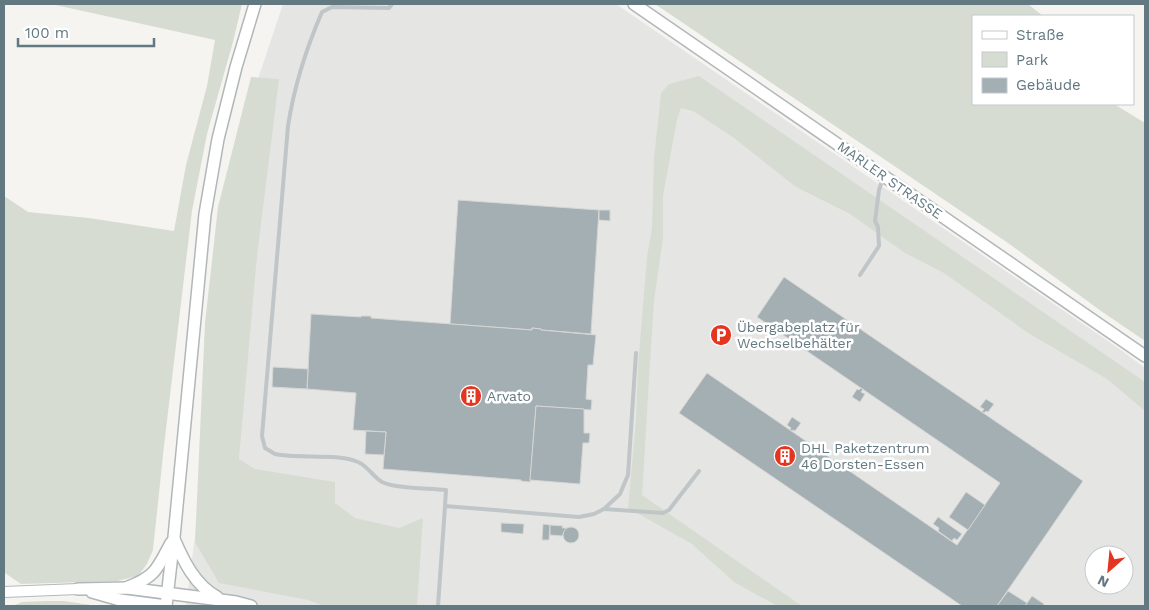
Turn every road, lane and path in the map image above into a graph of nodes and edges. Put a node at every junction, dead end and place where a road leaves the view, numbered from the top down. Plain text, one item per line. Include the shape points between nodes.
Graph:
1 (255, 4) edge
2 (392, 4) edge
3 (634, 4) edge
4 (883, 176) junction
5 (860, 275) dead end
6 (636, 353) dead end
7 (1145, 356) edge
8 (699, 471) dead end
9 (445, 506) junction
10 (604, 509) junction
11 (174, 537) junction
12 (127, 588) junction
13 (78, 589) junction
14 (4, 592) edge
15 (168, 593) junction
16 (120, 600) junction
17 (224, 601) junction
18 (136, 606) edge
19 (166, 606) edge
20 (251, 606) edge
21 (438, 606) edge

1 - 11 main road via 218,139 205,214
2 - 9 lane via 389,8 326,9 302,63 288,126 262,436 265,448 274,454 345,459 359,463 389,485 446,490
3 - 4 main road, MARLER STRASSE
4 - 5 lane via 875,221 879,246
4 - 7 main road, MARLER STRASSE
6 - 10 lane via 628,475 620,494
8 - 10 lane via 669,510 663,513
9 - 10 lane via 580,517
9 - 21 lane
11 - 12 main road via 153,574
11 - 15 main road
11 - 17 main road via 183,559 202,586
12 - 13 main road
12 - 15 main road
13 - 14 main road
13 - 16 main road
15 - 17 main road
15 - 19 main road
16 - 18 main road
16 - 19 main road
17 - 20 main road

